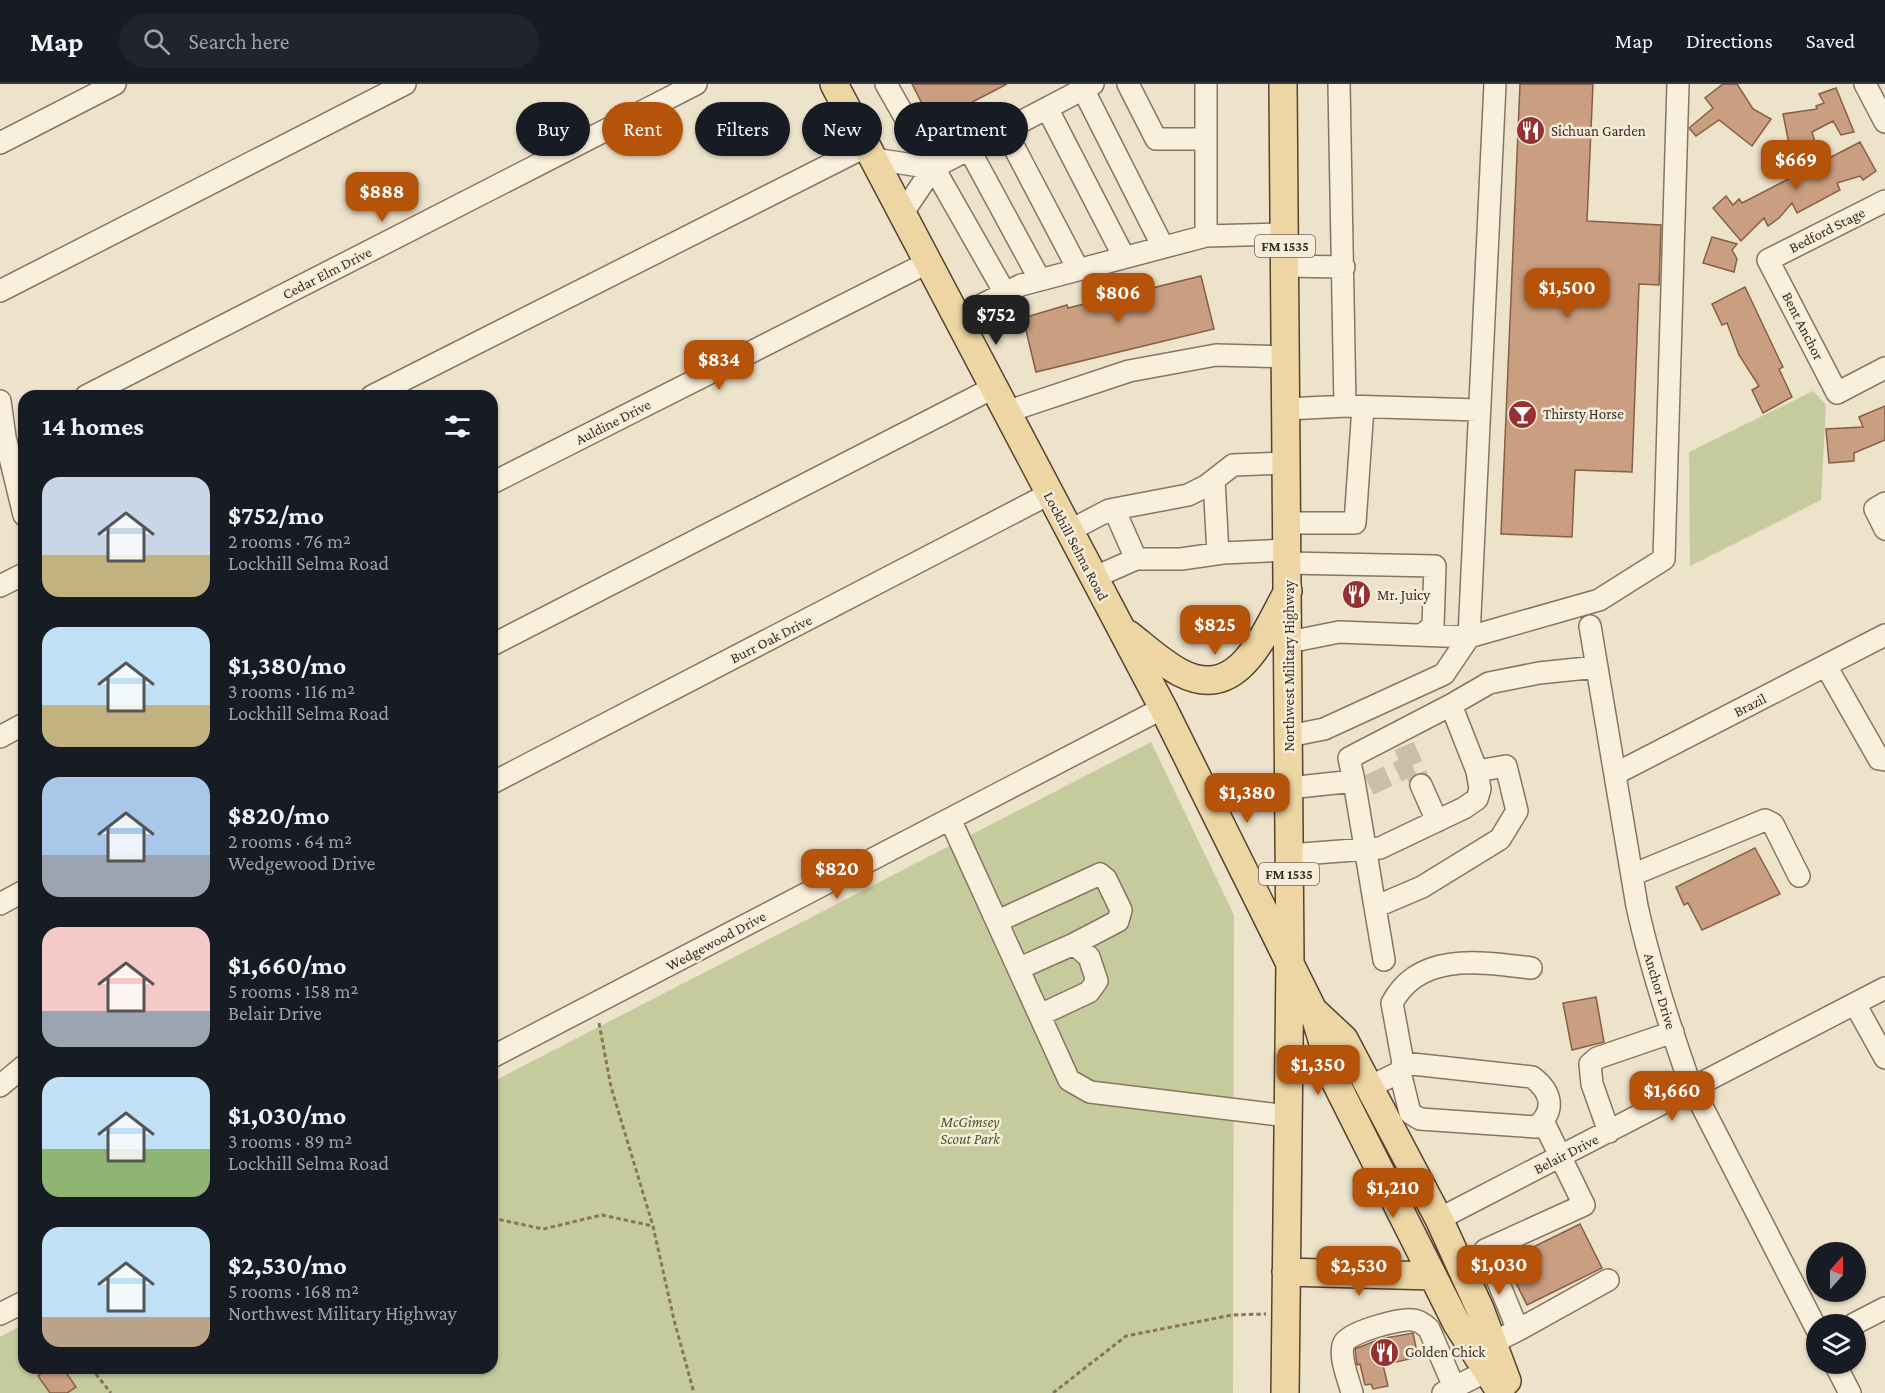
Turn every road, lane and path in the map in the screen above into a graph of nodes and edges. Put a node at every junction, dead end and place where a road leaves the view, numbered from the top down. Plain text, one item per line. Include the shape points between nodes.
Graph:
1 (115, 84) edge
2 (405, 84) edge
3 (696, 84) edge
4 (834, 84) edge
5 (886, 84) edge
6 (1128, 84) edge
7 (1206, 84) edge
8 (1283, 84) edge
9 (1339, 84) edge
10 (1495, 84) edge
11 (1678, 84) edge
12 (1865, 84) edge
13 (1088, 86) edge
14 (844, 102) edge
15 (1047, 108) junction
16 (1028, 118) edge
17 (1885, 122) edge
18 (1206, 139) junction
19 (0, 143) edge
20 (882, 155) edge
21 (862, 156) edge
22 (872, 156) edge
23 (956, 156) edge
24 (973, 156) edge
25 (1019, 156) edge
26 (933, 168) junction
27 (1885, 201) edge
28 (902, 214) junction
29 (1285, 234) junction
30 (1206, 236) junction
31 (1163, 247) junction
32 (1124, 257) junction
33 (1768, 260) joint
34 (927, 263) junction
35 (1285, 266) junction
36 (1344, 267) junction
37 (1078, 269) junction
38 (1040, 280) junction
39 (0, 291) edge
40 (1005, 293) junction
41 (956, 318) junction
42 (1286, 357) junction
43 (1885, 368) edge
44 (993, 388) junction
45 (98, 390) edge
46 (384, 390) edge
47 (0, 400) edge
48 (1354, 406) junction
49 (1287, 409) junction
50 (1479, 410) junction
51 (1006, 412) junction
52 (18, 431) edge
53 (2, 439) edge
54 (1287, 463) junction
55 (498, 480) edge
56 (1214, 480) junction
57 (18, 494) edge
58 (1049, 494) junction
59 (1885, 503) edge
60 (1114, 509) junction
61 (1885, 529) edge
62 (1069, 531) junction
63 (1288, 546) junction
64 (1218, 554) junction
65 (1136, 559) junction
66 (18, 577) edge
67 (1094, 578) junction
68 (0, 586) edge
69 (1288, 590) junction
70 (1590, 626) dead end
71 (1120, 628) junction
72 (1422, 635) junction
73 (1885, 635) edge
74 (1469, 637) junction
75 (498, 642) edge
76 (1288, 642) junction
77 (1826, 666) junction
78 (1597, 667) junction
79 (1451, 705) junction
80 (1163, 708) junction
81 (18, 727) edge
82 (1289, 736) junction
83 (0, 737) edge
84 (1885, 760) edge
85 (1477, 771) junction
86 (1615, 774) junction
87 (498, 780) edge
88 (1421, 785) tunnel mouth
89 (1360, 786) junction
90 (1289, 788) junction
91 (950, 819) junction
92 (1437, 821) junction
93 (1365, 850) junction
94 (1289, 855) junction
95 (1632, 875) junction
96 (1799, 876) dead end
97 (18, 894) edge
98 (0, 904) edge
99 (1375, 907) junction
100 (998, 921) junction
101 (1074, 944) junction
102 (1384, 960) dead end
103 (1290, 961) junction
104 (1020, 968) junction
105 (1531, 968) dead end
106 (1885, 988) edge
107 (596, 1004) junction
108 (1855, 1004) junction
109 (1313, 1010) junction
110 (1040, 1015) junction
111 (1673, 1032) junction
112 (498, 1055) edge
113 (1885, 1058) edge
114 (1401, 1068) junction
115 (18, 1071) edge
116 (0, 1086) edge
117 (1369, 1087) junction
118 (1693, 1090) junction
119 (1288, 1116) junction
120 (1543, 1121) junction
121 (1609, 1132) junction
122 (1562, 1156) junction
123 (1375, 1161) junction
124 (498, 1219) edge
125 (1439, 1219) junction
126 (653, 1226) junction
127 (1286, 1272) junction
128 (1433, 1276) junction
129 (1608, 1280) dead end
130 (18, 1305) edge
131 (1885, 1308) edge
132 (0, 1314) edge
133 (1809, 1314) edge
134 (1286, 1318) junction
135 (1866, 1318) edge
136 (1518, 1329) junction
137 (1492, 1343) junction
138 (96, 1374) edge
139 (1840, 1374) edge
140 (1494, 1382) edge
141 (1448, 1390) edge
142 (111, 1393) edge
143 (694, 1393) edge
144 (1053, 1393) edge
145 (1285, 1393) edge
146 (1352, 1393) edge
147 (1511, 1393) edge
148 (1850, 1393) edge

1 - 19 street
2 - 39 street
3 - 45 street, Cedar Elm Drive
4 - 14 main road, Lockhill Selma Road
5 - 26 street
6 - 18 street via 1156,139
7 - 18 street
8 - 29 main road, Northwest Military Highway / FM 1535
9 - 36 street
10 - 50 street
11 - 74 street via 1664,559 1599,600
12 - 17 street
13 - 15 street
13 - 31 street
15 - 16 street
15 - 32 street
18 - 30 street
20 - 26 street
21 - 46 street
22 - 28 main road, Lockhill Selma Road
23 - 26 street
24 - 38 street
25 - 37 street
26 - 28 street
26 - 40 street
27 - 33 street, Bedford Stage
28 - 34 main road, Lockhill Selma Road
29 - 30 street
29 - 35 main road, Northwest Military Highway / FM 1535
30 - 31 street
31 - 32 street
32 - 37 street
33 - 43 street, Bent Anchor via 1837,393
34 - 41 main road, Lockhill Selma Road
34 - 55 street, Auldine Drive
35 - 36 street
35 - 42 main road, Northwest Military Highway / FM 1535
36 - 48 street
37 - 38 street
38 - 40 street
40 - 41 street
41 - 44 main road, Lockhill Selma Road
42 - 49 main road, Northwest Military Highway / FM 1535
42 - 51 street via 1215,355 1129,371
44 - 51 main road, Lockhill Selma Road
44 - 75 street
47 - 53 street
48 - 49 street
48 - 50 street
48 - 63 street via 1354,523
49 - 54 main road, Northwest Military Highway / FM 1535
50 - 74 street
51 - 58 main road, Lockhill Selma Road
52 - 53 street
53 - 57 street
54 - 56 street via 1233,465
54 - 63 main road, Northwest Military Highway / FM 1535
56 - 60 street via 1188,495
56 - 64 street
58 - 62 main road, Lockhill Selma Road
58 - 87 street, Burr Oak Drive
59 - 61 street via 1875,508
60 - 62 street
60 - 65 street
62 - 67 main road, Lockhill Selma Road
63 - 64 street
63 - 69 main road, Northwest Military Highway / FM 1535
63 - 72 street via 1434,566 1433,626
64 - 65 street via 1181,560
65 - 67 street
66 - 68 street
67 - 71 main road, Lockhill Selma Road
69 - 71 main road via 1238,671 1208,681 1182,674
69 - 76 main road, Northwest Military Highway / FM 1535
70 - 78 street, Anchor Drive
71 - 80 main road, Lockhill Selma Road
72 - 74 street
72 - 76 street via 1339,633
73 - 77 street, Brazil
74 - 82 street via 1444,675 1324,729
76 - 82 main road, Northwest Military Highway / FM 1535
77 - 84 street via 1879,759
77 - 86 street, Brazil
78 - 79 street via 1489,683
78 - 86 street, Anchor Drive
79 - 85 street
79 - 89 street via 1401,739 1349,758
80 - 91 street, Wedgewood Drive
80 - 103 main road, Lockhill Selma Road
81 - 83 street
82 - 90 main road, Northwest Military Highway / FM 1535
85 - 92 street via 1477,799
85 - 99 street via 1506,766 1517,811 1500,839 1422,887
86 - 95 street, Anchor Drive
88 - 92 street
89 - 90 street
89 - 93 street
90 - 94 main road, Northwest Military Highway / FM 1535
91 - 100 street
91 - 107 street, Wedgewood Drive
92 - 93 street via 1380,848
93 - 94 street
93 - 99 street
94 - 103 main road, Northwest Military Highway / FM 1535
95 - 96 street via 1765,820 1773,824
95 - 111 street, Anchor Drive via 1646,946
97 - 98 street
99 - 102 street
100 - 101 street via 1100,874 1121,910 1118,921
100 - 104 street
101 - 104 street
101 - 110 street via 1089,957 1097,981 1089,992
103 - 109 main road, Lockhill Selma Road
103 - 119 main road, Northwest Military Highway / FM 1535
104 - 110 street
105 - 114 street via 1470,961 1452,963 1408,979 1392,1003
106 - 108 street, Belair Drive
107 - 112 street, Wedgewood Drive
107 - 126 path via 611,1087
108 - 113 street
108 - 118 street, Belair Drive
109 - 117 main road, Lockhill Selma Road via 1344,1039
109 - 123 main road, Lockhill Selma Road via 1334,1079
110 - 119 street via 1069,1080 1090,1092
111 - 118 street, Anchor Drive
111 - 121 street via 1597,1058 1590,1064 1592,1084
114 - 117 street
114 - 120 street via 1410,1113 1420,1119 1536,1126
114 - 120 street via 1532,1077 1545,1086 1550,1103
115 - 116 street
117 - 125 main road, Lockhill Selma Road
118 - 121 street, Belair Drive
118 - 133 street, Anchor Drive
119 - 127 main road, Northwest Military Highway / FM 1535
120 - 122 street
121 - 122 street, Belair Drive
122 - 125 street, Belair Drive
122 - 136 street via 1584,1205 1485,1250
123 - 125 main road via 1392,1173 1419,1214
123 - 128 main road, Lockhill Selma Road
124 - 126 path via 543,1229 602,1215
125 - 137 main road, Lockhill Selma Road
126 - 143 path
127 - 128 main road
127 - 134 main road, Northwest Military Highway
128 - 140 main road, Lockhill Selma Road via 1457,1324
129 - 136 street
130 - 132 street
131 - 135 street
134 - 144 path via 1232,1315 1126,1336
134 - 145 main road, Northwest Military Highway
136 - 137 street
137 - 147 main road, Lockhill Selma Road
138 - 142 path
139 - 148 street
140 - 141 street
141 - 146 street via 1429,1329 1411,1319 1352,1334 1344,1342 1342,1352

